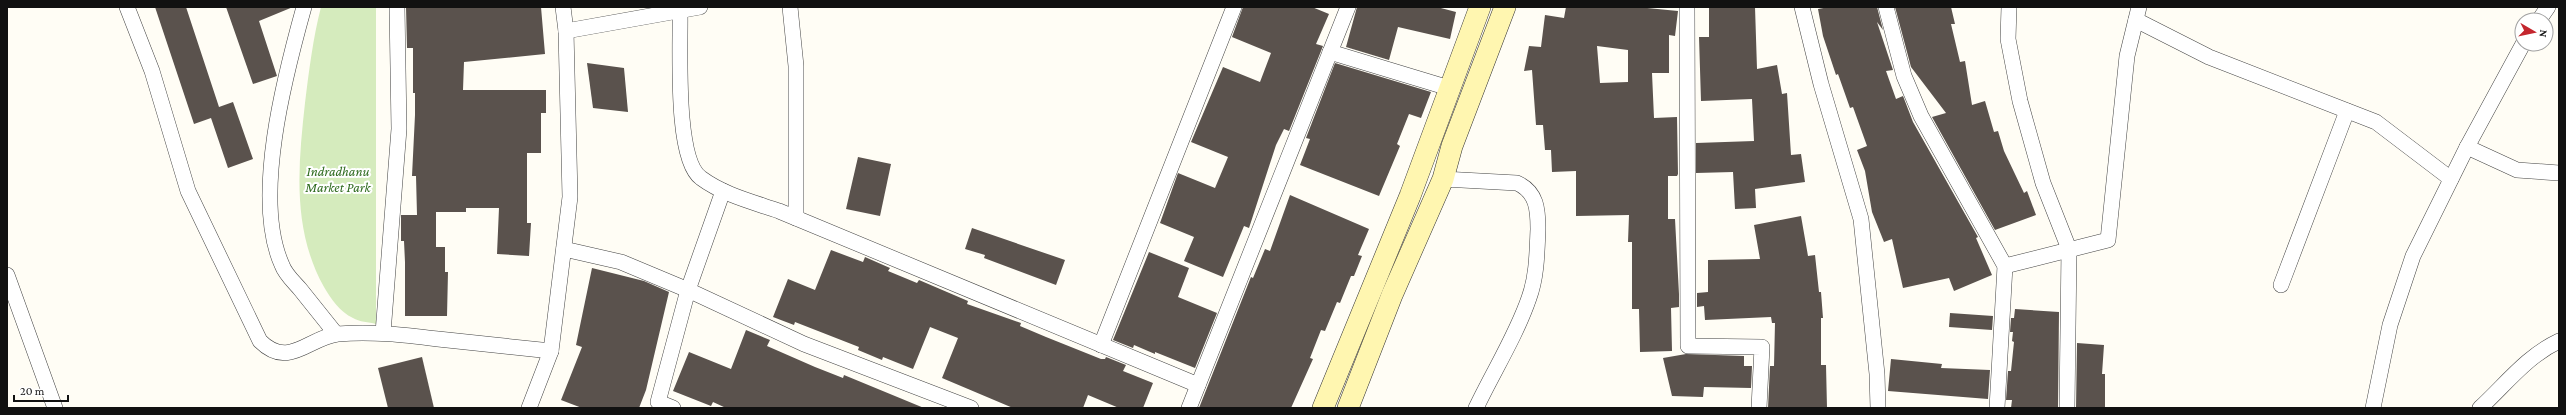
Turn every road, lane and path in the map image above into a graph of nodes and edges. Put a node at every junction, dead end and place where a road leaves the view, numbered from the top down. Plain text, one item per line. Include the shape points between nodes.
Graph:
1 (127, 7) edge
2 (304, 7) edge
3 (398, 7) edge
4 (563, 7) edge
5 (700, 7) edge
6 (790, 7) edge
7 (1234, 7) edge
8 (1348, 7) edge
9 (1480, 7) edge
10 (1505, 7) edge
11 (1687, 7) edge
12 (1802, 7) edge
13 (1886, 7) edge
14 (2009, 7) edge
15 (680, 10) junction
16 (2137, 14) edge
17 (566, 31) junction
18 (1330, 52) junction
19 (2519, 52) edge
20 (1449, 88) junction
21 (2347, 111) junction
22 (2467, 146) junction
23 (2559, 172) edge
24 (1443, 179) junction
25 (2451, 179) junction
26 (723, 191) junction
27 (796, 218) junction
28 (564, 249) junction
29 (2068, 249) junction
30 (2005, 266) junction
31 (7, 275) edge
32 (2281, 284) dead end
33 (688, 290) junction
34 (383, 333) junction
35 (336, 334) junction
36 (2559, 341) edge
37 (1101, 345) junction
38 (551, 351) junction
39 (1198, 385) junction
40 (56, 408) edge
41 (529, 408) edge
42 (673, 408) edge
43 (971, 408) edge
44 (1189, 408) edge
45 (1323, 408) edge
46 (1348, 408) edge
47 (1476, 408) edge
48 (1759, 408) edge
49 (1878, 408) edge
50 (1997, 408) edge
51 (2067, 408) edge
52 (2373, 408) edge
53 (2480, 408) edge

1 - 35 street via 152,71 188,191 260,341 267,348 281,354 293,352
2 - 35 street via 286,72 274,145 272,240 282,267
3 - 34 street via 399,129
4 - 17 street
5 - 15 street
6 - 27 street via 796,66
7 - 37 street
8 - 18 street
9 - 20 street
10 - 24 street via 1452,146
11 - 48 street via 1688,346 1762,347
12 - 49 street via 1821,84 1861,219 1877,374
13 - 30 street via 1904,76 1921,116
14 - 29 street via 2008,39 2020,100 2043,183
15 - 17 street
15 - 26 street via 685,149 694,171
16 - 21 street via 2209,57
16 - 29 street via 2127,56 2108,240
17 - 28 street via 570,197
18 - 20 street
18 - 39 street
19 - 22 street
20 - 45 street via 1410,196
21 - 25 street via 2376,122
21 - 32 street
22 - 23 street via 2517,170
22 - 25 street
24 - 46 street via 1392,295
24 - 47 street via 1517,183 1526,187 1537,205 1537,256 1530,297
25 - 52 street via 2421,236 2408,270 2390,325
26 - 27 street
26 - 33 street
27 - 37 street
28 - 33 street via 620,262
28 - 38 street
29 - 30 street
29 - 51 street
30 - 50 street
31 - 40 street
33 - 42 street via 658,402
33 - 43 street via 804,344
34 - 35 street
34 - 38 street
36 - 53 street via 2520,366 2505,385
37 - 39 street
38 - 41 street
39 - 44 street

